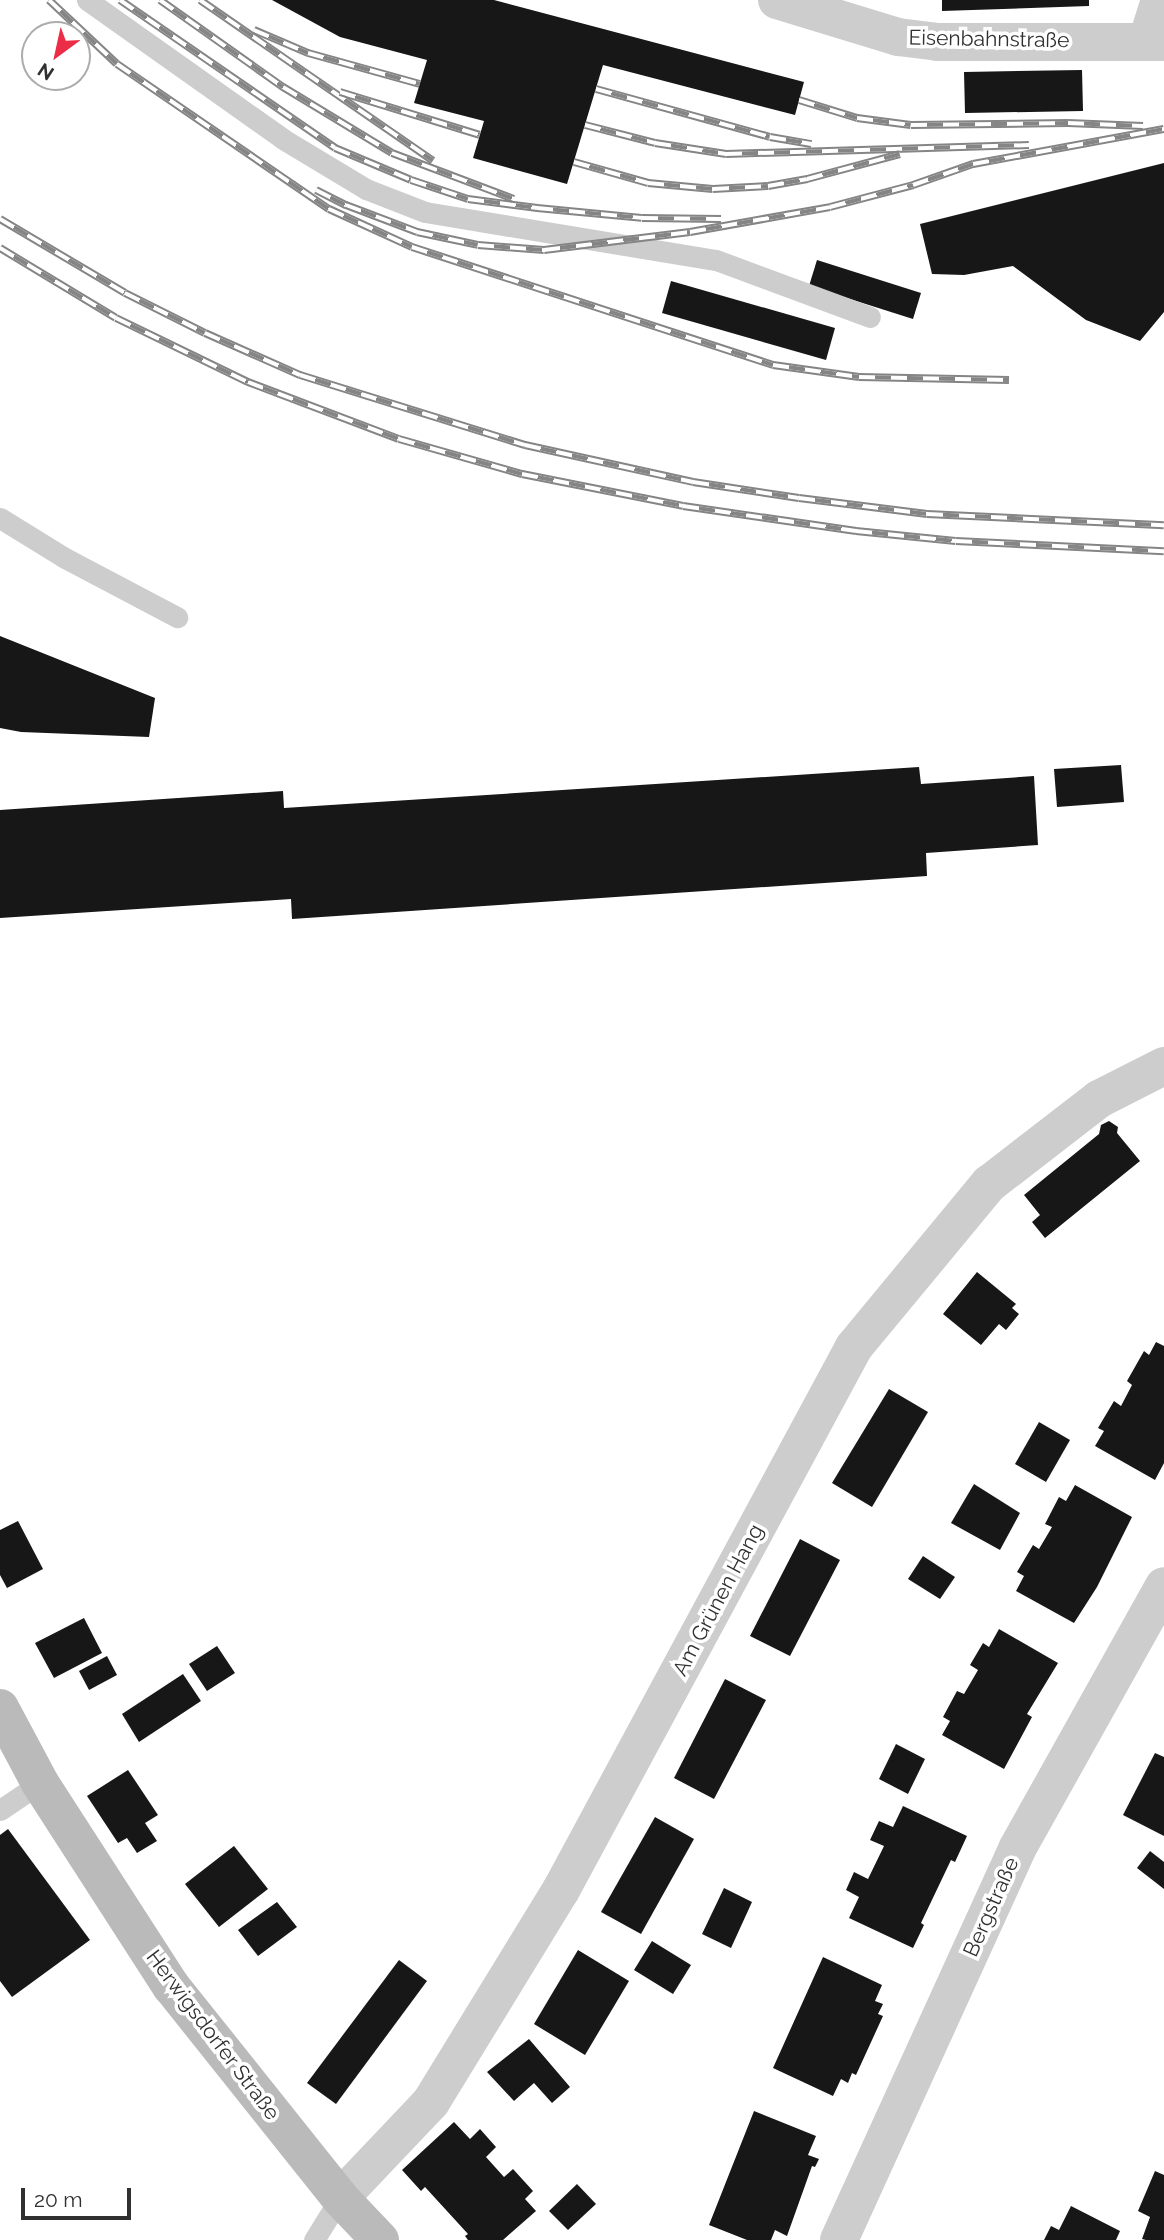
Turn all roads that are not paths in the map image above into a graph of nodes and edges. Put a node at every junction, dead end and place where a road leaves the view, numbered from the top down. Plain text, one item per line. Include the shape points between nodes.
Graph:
1 (88, 0) edge
2 (777, 0) edge
3 (1160, 0) edge
4 (1156, 41) edge
5 (870, 317) dead end
6 (0, 518) edge
7 (177, 617) dead end
8 (1164, 1066) edge
9 (1164, 1586) edge
10 (0, 1708) edge
11 (40, 1783) junction
12 (0, 1810) edge
13 (340, 2198) junction
14 (314, 2240) edge
15 (380, 2240) edge
16 (839, 2240) edge

1 - 5 lane via 283,139 366,189 425,212 716,260
2 - 4 street, Eisenbahnstraße via 898,37 937,42
3 - 4 street
6 - 7 lane
8 - 13 street, Am Grünen Hang via 1099,1099 989,1184 854,1347 561,1891 431,2102
9 - 16 street, Bergstraße via 1017,1849
10 - 11 street, Herwigsdorfer Straße
11 - 12 lane
11 - 13 street, Herwigsdorfer Straße via 171,1986
13 - 14 lane
13 - 15 street, Herwigsdorfer Straße

